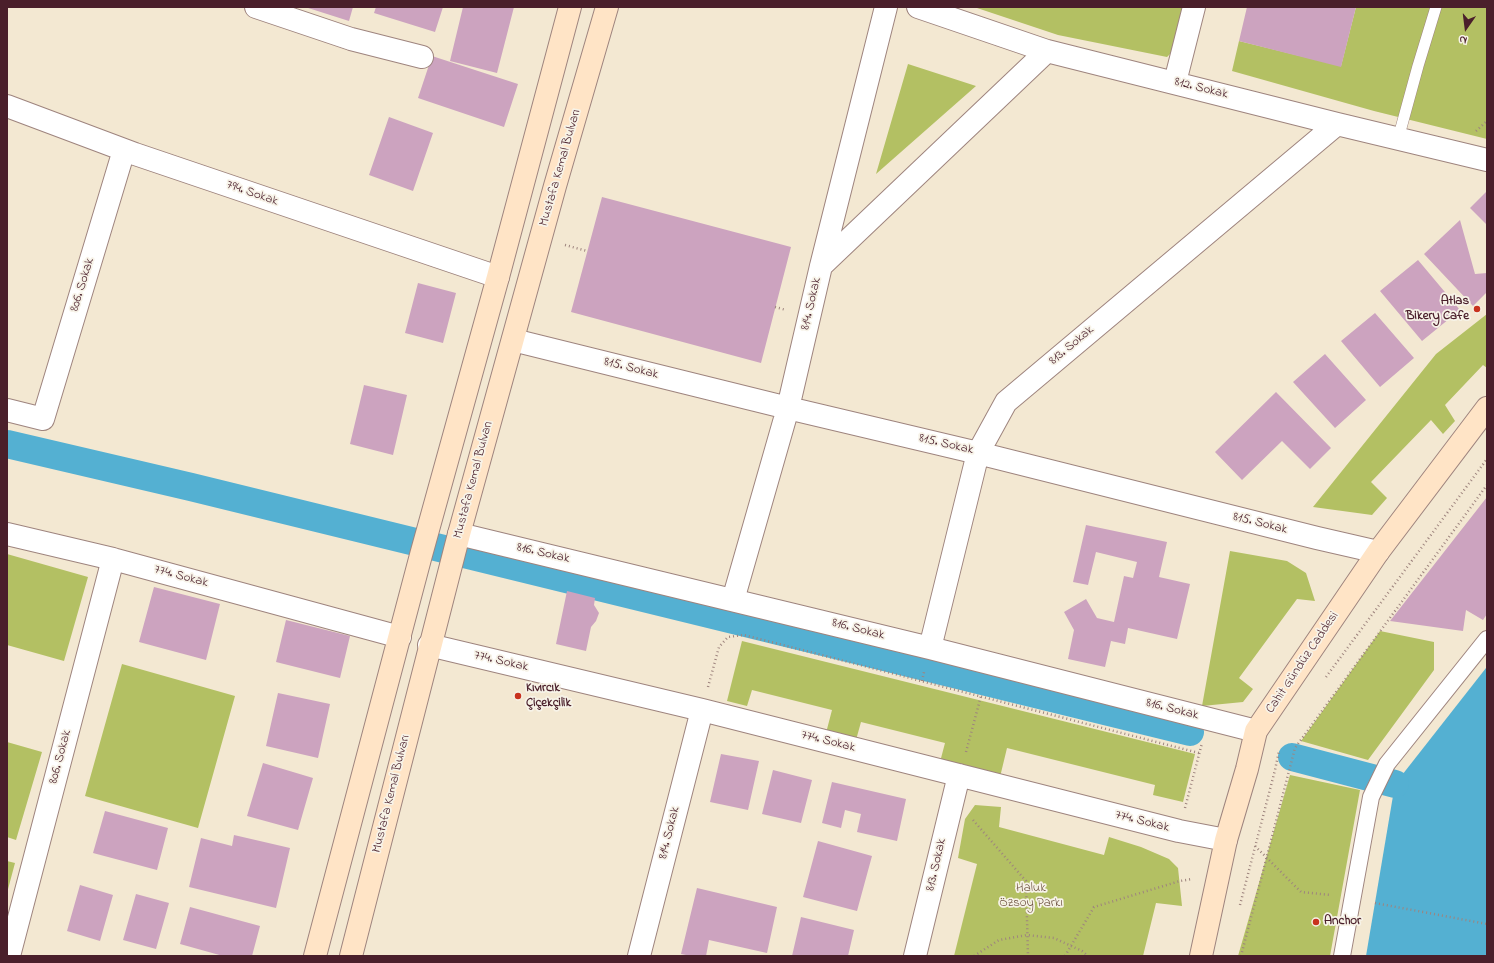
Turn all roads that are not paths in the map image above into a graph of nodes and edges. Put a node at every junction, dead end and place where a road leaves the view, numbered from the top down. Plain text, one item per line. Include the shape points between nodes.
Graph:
1 (256, 7) edge
2 (570, 7) edge
3 (607, 7) edge
4 (886, 7) edge
5 (918, 7) edge
6 (1194, 7) edge
7 (1436, 7) edge
8 (1047, 51) junction
9 (422, 56) dead end
10 (1175, 82) junction
11 (7, 106) edge
12 (1337, 124) junction
13 (1398, 139) junction
14 (124, 150) junction
15 (1487, 160) edge
16 (822, 266) junction
17 (498, 277) junction
18 (513, 340) junction
19 (788, 408) junction
20 (1487, 408) edge
21 (7, 410) edge
22 (978, 453) junction
23 (7, 534) edge
24 (459, 534) junction
25 (1378, 552) junction
26 (113, 559) junction
27 (733, 600) junction
28 (400, 637) junction
29 (1487, 639) edge
30 (429, 645) junction
31 (930, 648) junction
32 (702, 710) junction
33 (1256, 732) junction
34 (959, 775) junction
35 (1226, 840) junction
36 (9, 956) edge
37 (315, 956) edge
38 (351, 956) edge
39 (639, 956) edge
40 (915, 956) edge
41 (1201, 956) edge
42 (1342, 956) edge

1 - 9 street via 351,39
2 - 17 main road
3 - 18 main road, Mustafa Kemal Bulvarı
4 - 16 street, 814. Sokak
5 - 8 street, 812. Sokak
6 - 10 street
7 - 13 lane
8 - 10 street, 812. Sokak
8 - 16 street
10 - 12 street, 812. Sokak
11 - 14 street, 794. Sokak
12 - 13 street, 812. Sokak
12 - 22 street, 813. Sokak via 1006,402
13 - 15 street, 812. Sokak
14 - 17 street, 794. Sokak
14 - 21 street, 806. Sokak via 43,419
16 - 19 street, 814. Sokak
17 - 28 main road
18 - 19 street, 815. Sokak
18 - 24 main road, Mustafa Kemal Bulvarı
19 - 22 street, 815. Sokak
19 - 27 street, 814. Sokak
20 - 25 main road, Cahit Gündüz Caddesi
22 - 25 street, 815. Sokak
22 - 31 street, 813. Sokak
23 - 26 street, 774. Sokak
24 - 27 street, 816. Sokak
24 - 30 main road, Mustafa Kemal Bulvarı
25 - 33 main road, Cahit Gündüz Caddesi
26 - 28 street, 774. Sokak
26 - 36 street, 806. Sokak
27 - 31 street, 816. Sokak
28 - 37 main road
29 - 42 street via 1387,764 1371,797
30 - 32 street, 774. Sokak
30 - 38 main road, Mustafa Kemal Bulvarı
31 - 33 street, 816. Sokak
32 - 34 street, 774. Sokak
32 - 39 street, 814. Sokak
33 - 35 main road, Cahit Gündüz Caddesi
34 - 35 street, 774. Sokak via 1179,832
34 - 40 street, 813. Sokak
35 - 41 main road, Cahit Gündüz Caddesi

